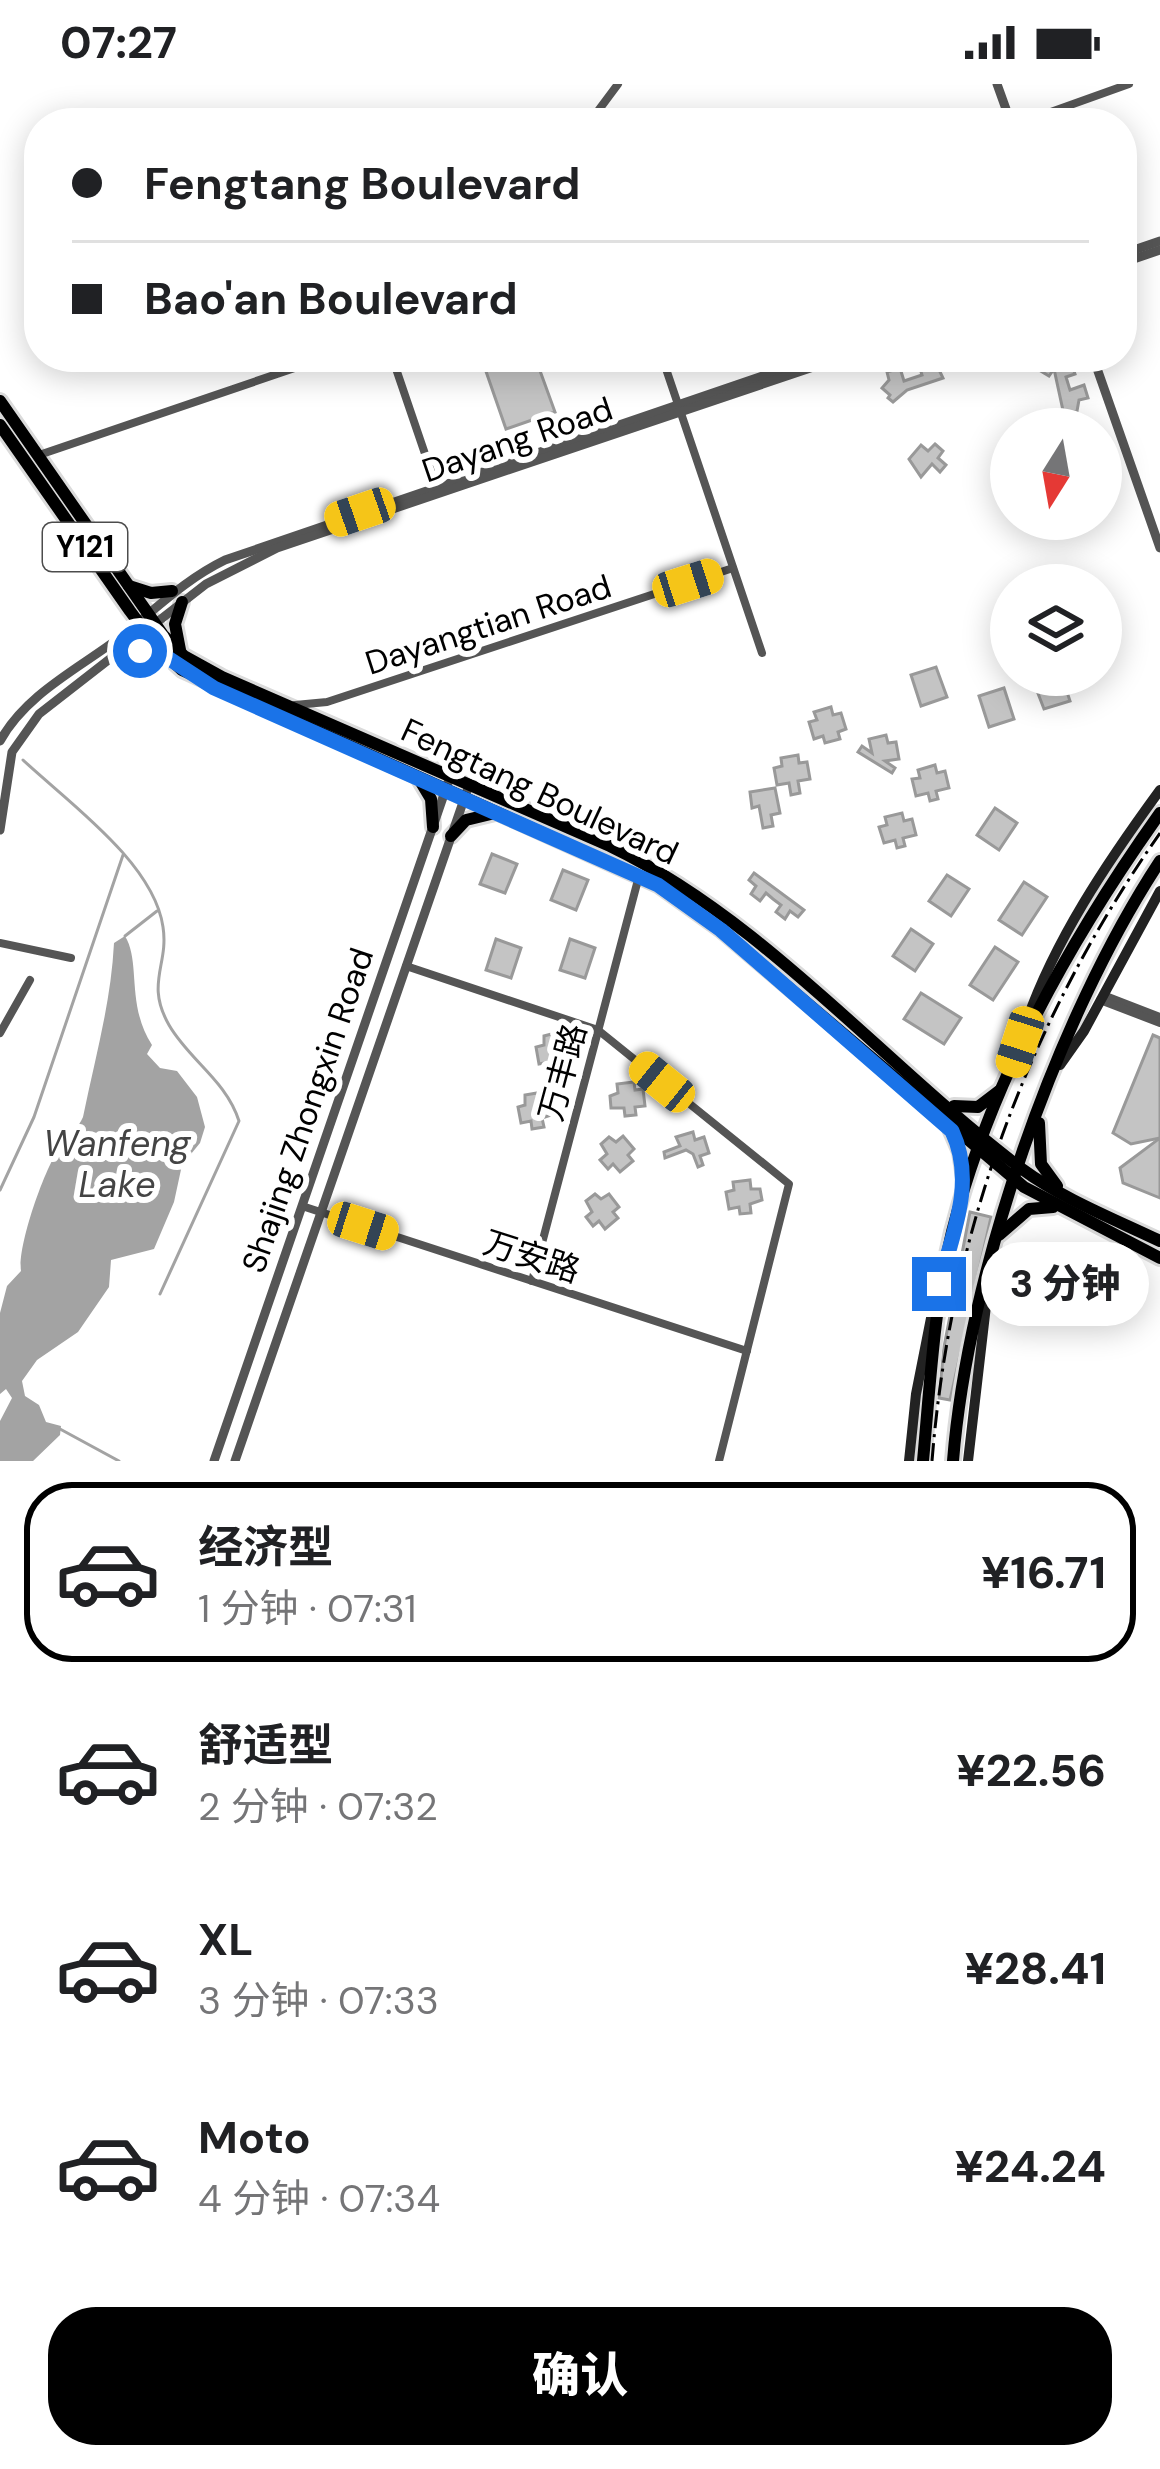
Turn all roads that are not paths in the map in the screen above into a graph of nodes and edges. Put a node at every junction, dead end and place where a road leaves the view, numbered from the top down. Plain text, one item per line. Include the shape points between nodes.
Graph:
1 (1129, 84) edge
2 (1062, 108) edge
3 (283, 372) edge
4 (397, 372) edge
5 (667, 372) edge
6 (777, 372) edge
7 (795, 372) edge
8 (1098, 372) edge
9 (0, 401) edge
10 (679, 408) junction
11 (0, 425) edge
12 (38, 455) junction
13 (437, 490) junction
14 (1160, 548) edge
15 (734, 568) junction
16 (128, 585) junction
17 (177, 597) junction
18 (146, 623) junction
19 (763, 653) dead end
20 (116, 655) junction
21 (184, 656) junction
22 (168, 658) junction
23 (327, 702) junction
24 (283, 704) junction
25 (327, 723) junction
26 (0, 742) edge
27 (413, 775) junction
28 (448, 783) junction
29 (1160, 790) edge
30 (467, 791) junction
31 (1160, 813) edge
32 (508, 816) junction
33 (433, 827) junction
34 (0, 830) edge
35 (451, 836) junction
36 (1160, 861) edge
37 (639, 874) junction
38 (1160, 892) edge
39 (0, 943) edge
40 (71, 958) dead end
41 (406, 966) junction
42 (31, 980) dead end
43 (1101, 998) junction
44 (1160, 1020) edge
45 (598, 1030) junction
46 (0, 1033) edge
47 (1012, 1066) junction
48 (1057, 1069) junction
49 (1006, 1081) junction
50 (944, 1102) junction
51 (1040, 1110) junction
52 (942, 1118) junction
53 (982, 1144) junction
54 (1017, 1173) junction
55 (963, 1196) junction
56 (1065, 1202) junction
57 (302, 1206) junction
58 (1101, 1212) junction
59 (321, 1213) junction
60 (1094, 1226) junction
61 (998, 1236) junction
62 (1160, 1241) edge
63 (949, 1249) junction
64 (1160, 1258) edge
65 (991, 1266) junction
66 (532, 1281) junction
67 (747, 1351) junction
68 (214, 1461) edge
69 (235, 1461) edge
70 (719, 1461) edge
71 (909, 1461) edge
72 (922, 1461) edge
73 (953, 1461) edge
74 (968, 1461) edge

1 - 2 street
3 - 12 street
4 - 13 street
5 - 10 street
6 - 10 street, Dayang Road
7 - 10 street, Dayang Road
8 - 14 street
9 - 12 main road, Fengtang Boulevard / Y121
10 - 13 street, Dayang Road
10 - 15 street
11 - 18 main road, Fengtang Boulevard / Y121
12 - 16 main road, Fengtang Boulevard / Y121
13 - 17 street, Dayang Road via 264,553
15 - 19 street
15 - 23 street, Dayangtian Road
16 - 17 main road
16 - 18 main road, Fengtang Boulevard / Y121
17 - 18 street, Dayang Road
17 - 21 main road
18 - 20 street
18 - 21 main road, Fengtang Boulevard / Y121
18 - 22 main road, Fengtang Boulevard / Y121
18 - 26 street via 30,703
20 - 22 main road
20 - 34 street via 20,737
21 - 24 main road, Fengtang Boulevard / Y121
22 - 27 main road, Fengtang Boulevard / Y121 via 204,683
23 - 24 street, Dayangtian Road
23 - 25 street, Dayangtian Road
24 - 25 main road, Fengtang Boulevard / Y121
25 - 28 main road, Fengtang Boulevard / Y121
27 - 28 main road, Fengtang Boulevard / Y121
27 - 33 main road via 430,797
28 - 30 main road, Fengtang Boulevard / Y121
28 - 33 street, Shajing Zhongxin Road
29 - 47 main road via 1061,947
30 - 32 main road, Fengtang Boulevard / Y121
30 - 35 street, Shajing Zhongxin Road
30 - 50 main road, Fengtang Boulevard / Y121 via 624,853 676,883
31 - 47 main road via 1097,907
32 - 35 main road via 475,816
32 - 37 main road, Fengtang Boulevard / Y121
33 - 57 street, Shajing Zhongxin Road
35 - 41 street, Shajing Zhongxin Road
36 - 48 main road via 1106,954
37 - 45 street, 万丰路
37 - 52 main road, Fengtang Boulevard / Y121 via 721,930
38 - 43 main road
39 - 40 street
41 - 45 street
41 - 59 street, Shajing Zhongxin Road
42 - 46 street
43 - 44 street
43 - 48 main road
45 - 66 street, 万丰路
45 - 67 street via 789,1184
47 - 49 main road
48 - 51 main road
49 - 50 main road via 978,1107
49 - 53 main road
50 - 53 main road, Fengtang Boulevard / Y121
51 - 54 main road
51 - 56 main road via 1041,1164
52 - 53 main road, Fengtang Boulevard / Y121
52 - 55 main road via 960,1152
53 - 54 main road, Fengtang Boulevard / Y121
53 - 55 main road
54 - 56 main road, Fengtang Boulevard / Y121
54 - 61 main road
55 - 63 main road
56 - 58 main road, Fengtang Boulevard
56 - 60 main road, Fengtang Boulevard / Y121
56 - 61 main road via 1029,1209
57 - 59 street, 万安路
57 - 68 street, Shajing Zhongxin Road
58 - 60 main road
58 - 62 main road, Fengtang Boulevard
59 - 66 street, 万安路
59 - 69 street, Shajing Zhongxin Road
60 - 64 main road, Fengtang Boulevard / Y121
61 - 65 main road
63 - 71 main road via 925,1335
63 - 72 main road
65 - 73 main road via 963,1378
65 - 74 main road
66 - 67 street, 万安路
67 - 70 street

